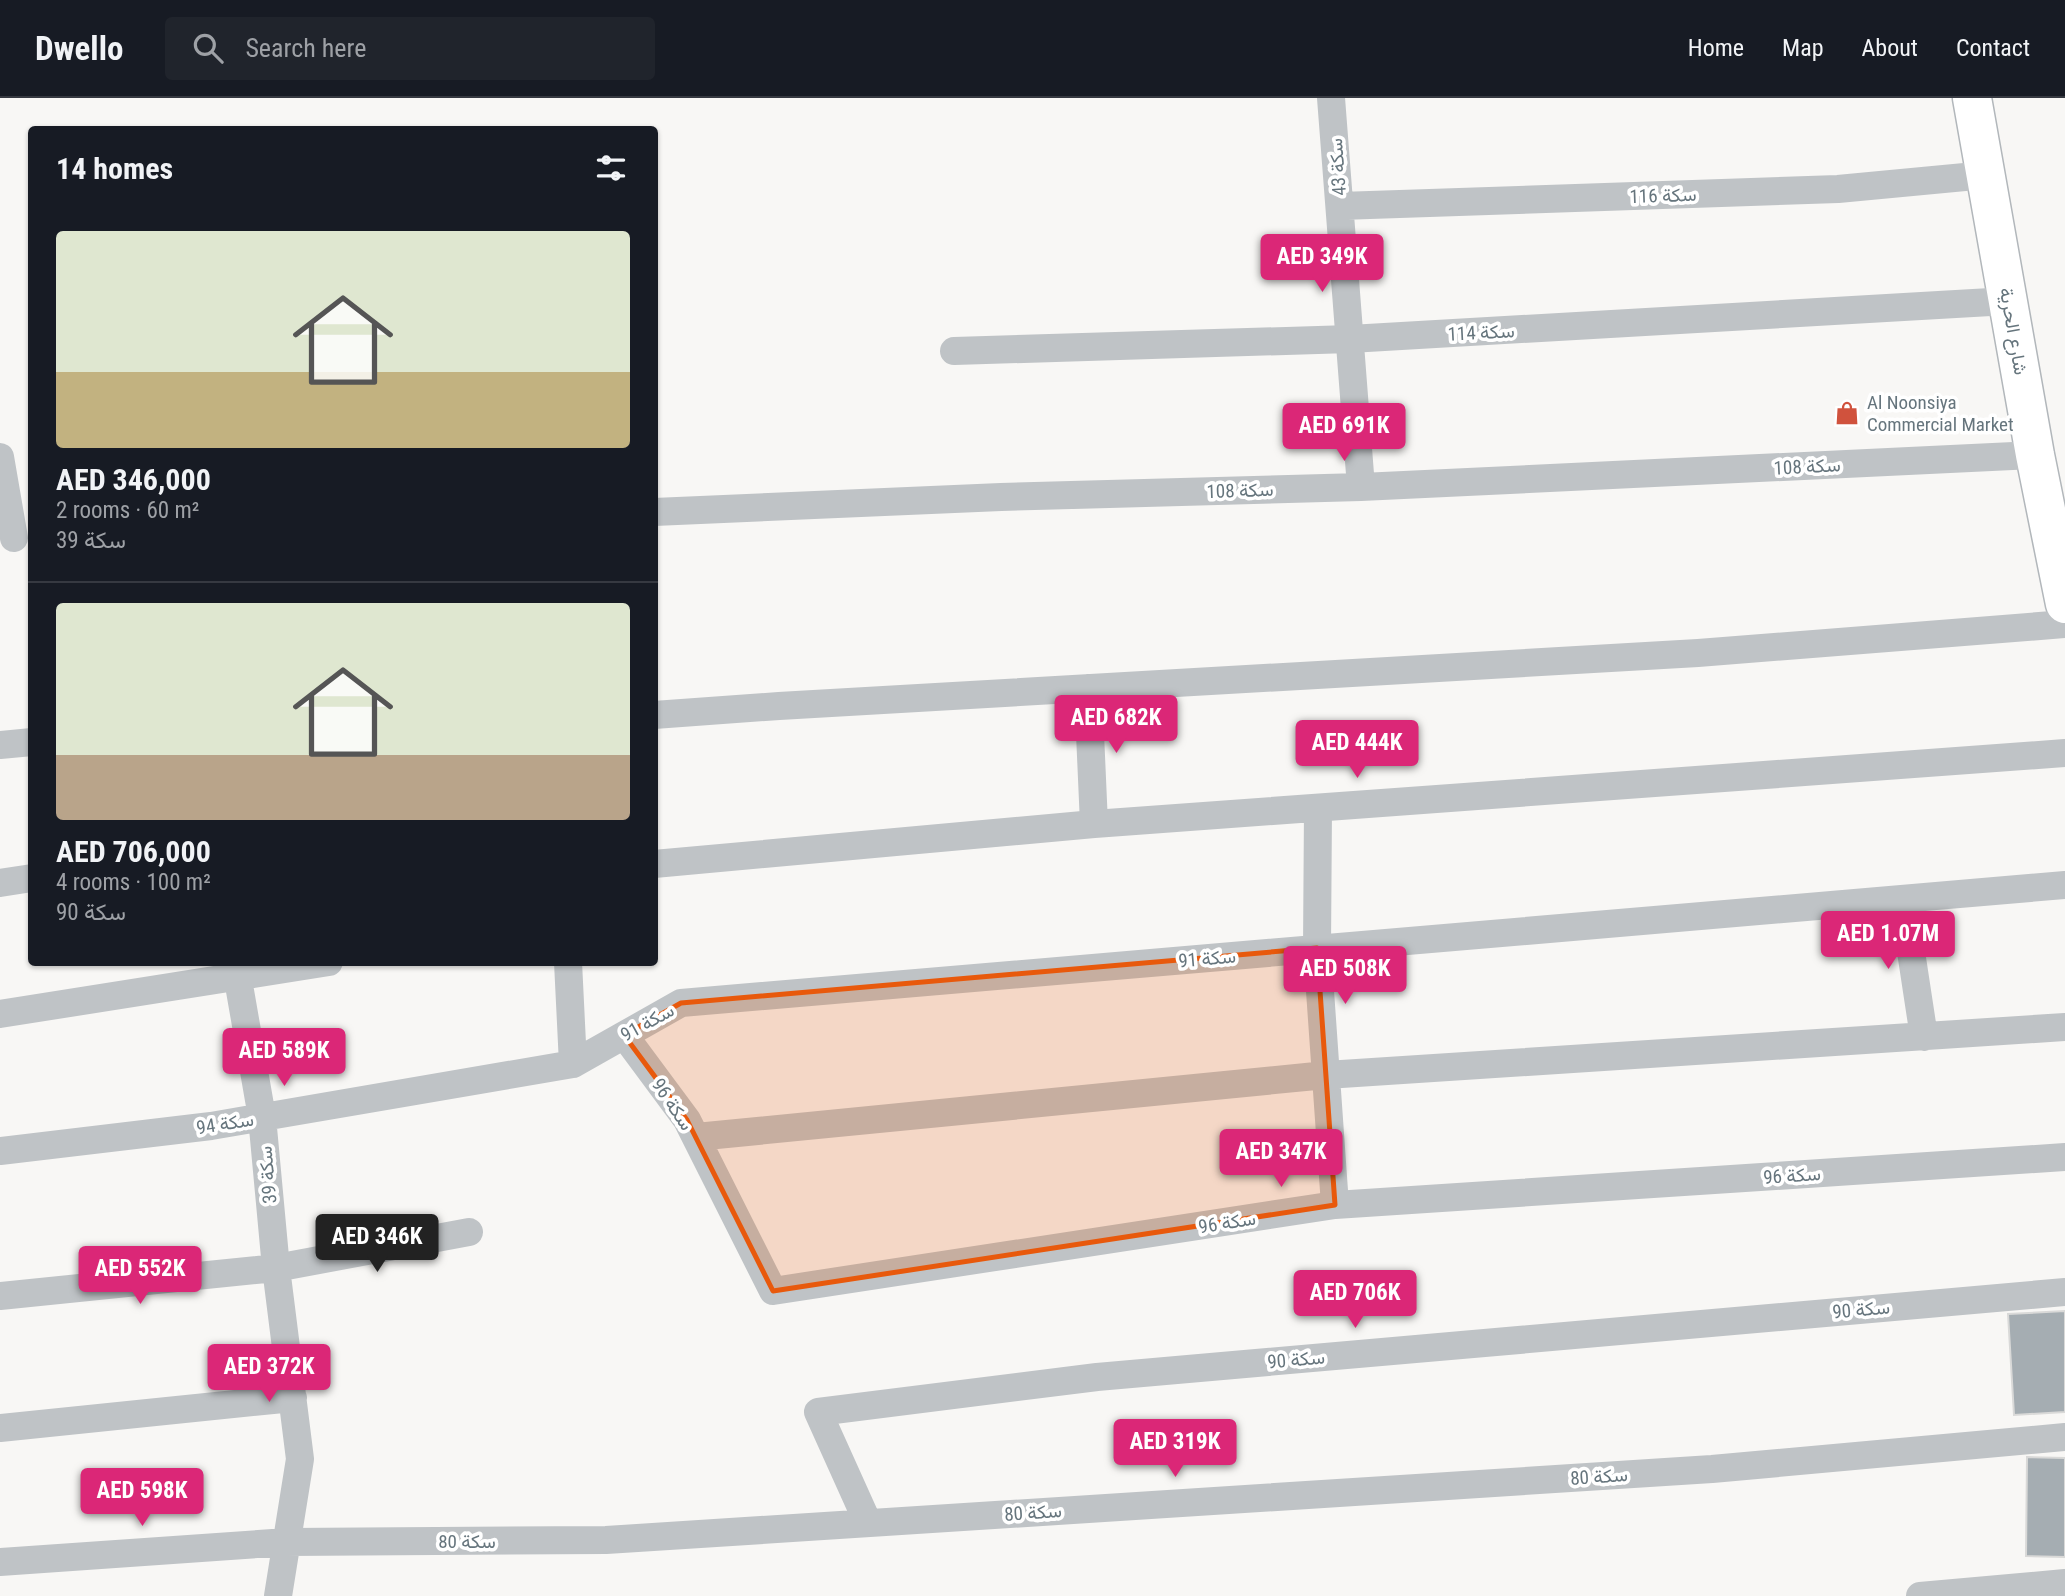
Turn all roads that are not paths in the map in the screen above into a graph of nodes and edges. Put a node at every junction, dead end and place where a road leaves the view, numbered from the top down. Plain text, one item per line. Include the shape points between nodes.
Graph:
1 (1332, 98) edge
2 (1972, 98) edge
3 (1986, 175) junction
4 (1340, 206) junction
5 (2008, 301) junction
6 (1350, 339) junction
7 (954, 351) dead end
8 (2035, 455) junction
9 (0, 457) edge
10 (1361, 487) junction
11 (658, 512) edge
12 (15, 539) edge
13 (2065, 604) edge
14 (2065, 624) edge
15 (1088, 688) junction
16 (658, 715) edge
17 (28, 742) edge
18 (0, 745) edge
19 (2065, 753) edge
20 (1318, 808) junction
21 (1094, 824) junction
22 (658, 864) edge
23 (28, 878) edge
24 (0, 883) edge
25 (2065, 885) edge
26 (1903, 899) junction
27 (1317, 948) junction
28 (282, 966) edge
29 (568, 966) edge
30 (236, 970) edge
31 (0, 1014) edge
32 (2065, 1027) edge
33 (624, 1035) junction
34 (1924, 1037) junction
35 (573, 1064) junction
36 (1326, 1075) junction
37 (262, 1117) junction
38 (696, 1137) junction
39 (0, 1151) edge
40 (2065, 1157) edge
41 (1335, 1205) junction
42 (470, 1232) dead end
43 (276, 1268) junction
44 (2065, 1292) edge
45 (0, 1296) edge
46 (293, 1398) junction
47 (0, 1428) edge
48 (2065, 1437) edge
49 (868, 1523) junction
50 (286, 1542) junction
51 (0, 1562) edge
52 (2065, 1583) edge
53 (278, 1596) edge
54 (1920, 1596) edge

1 - 4 street, سكة 43
2 - 3 street, شارع الحرية
3 - 4 street, سكة 116 via 1838,189
3 - 5 street, شارع الحرية
4 - 6 street, سكة 43
5 - 6 street, سكة 114
5 - 8 street, شارع الحرية
6 - 7 street, سكة 114
6 - 10 street, سكة 43
8 - 10 street, سكة 108
8 - 13 street, شارع الحرية
9 - 12 street
10 - 11 street, سكة 108
14 - 15 street via 1698,653
15 - 16 street
15 - 21 street
17 - 18 street
19 - 20 street
20 - 21 street
20 - 27 street
21 - 22 street
23 - 24 street
25 - 26 street, سكة 91
26 - 27 street, سكة 91
26 - 34 street
27 - 33 street, سكة 91 via 681,1003
27 - 36 street
28 - 30 street
29 - 35 street
30 - 31 street
30 - 37 street, سكة 39
32 - 34 street
33 - 35 street, سكة 91
33 - 38 street, سكة 96
34 - 36 street
35 - 37 street, سكة 94
36 - 38 street
36 - 41 street
37 - 39 street, سكة 94
37 - 43 street, سكة 39
38 - 41 street, سكة 96 via 773,1291
40 - 41 street, سكة 96
42 - 43 street
43 - 45 street
43 - 46 street, سكة 39
44 - 49 street, سكة 90 via 1097,1377 818,1412
46 - 47 street
46 - 50 street, سكة 39 via 300,1460
48 - 49 street, سكة 80 via 1712,1469
49 - 50 street, سكة 80 via 606,1540
50 - 51 street, سكة 80
50 - 53 street, سكة 39
52 - 54 street

